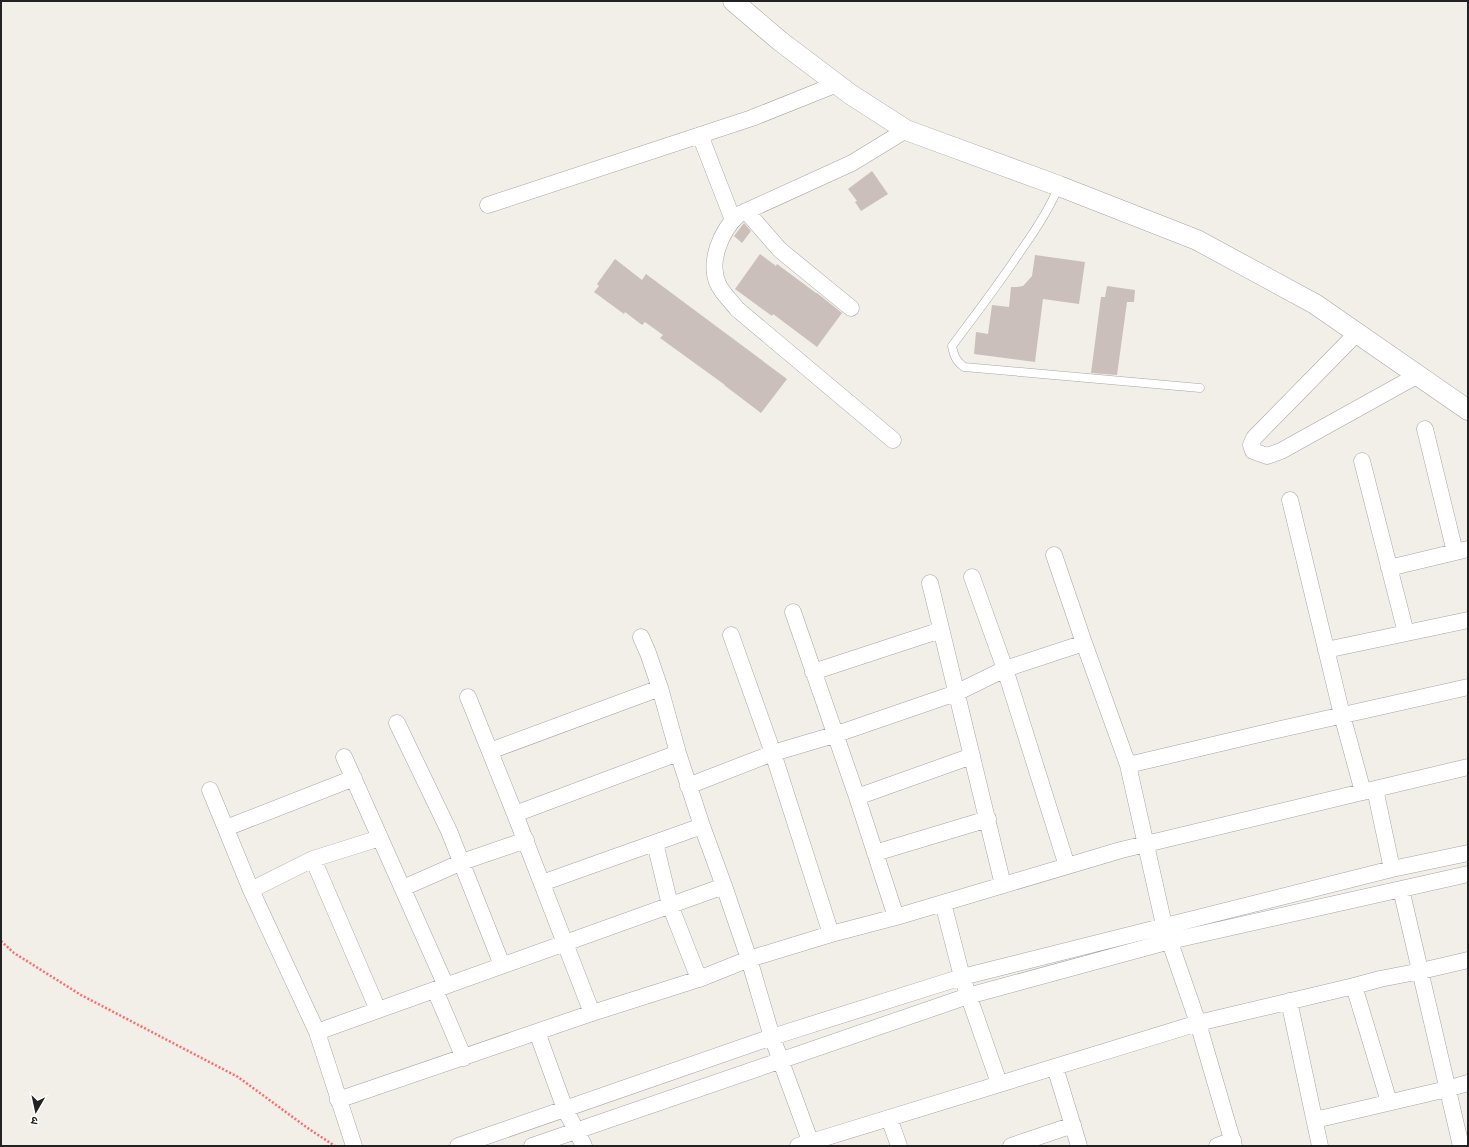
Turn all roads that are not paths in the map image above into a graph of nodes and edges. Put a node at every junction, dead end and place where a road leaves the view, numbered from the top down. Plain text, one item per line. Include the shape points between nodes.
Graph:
1 (733, 1) edge
2 (838, 84) junction
3 (906, 130) junction
4 (700, 135) junction
5 (1059, 186) junction
6 (488, 204) dead end
7 (739, 215) junction
8 (851, 308) dead end
9 (1357, 333) junction
10 (1418, 375) junction
11 (1200, 388) dead end
12 (1468, 409) edge
13 (1425, 429) dead end
14 (893, 440) dead end
15 (1362, 462) dead end
16 (1290, 500) dead end
17 (1462, 551) edge
18 (1054, 555) dead end
19 (1389, 568) junction
20 (972, 577) dead end
21 (930, 583) dead end
22 (793, 612) dead end
23 (1468, 620) edge
24 (941, 630) junction
25 (1406, 633) junction
26 (731, 634) dead end
27 (641, 637) dead end
28 (1084, 643) junction
29 (1326, 650) junction
30 (1005, 669) junction
31 (813, 672) junction
32 (1468, 687) edge
33 (660, 688) junction
34 (956, 693) junction
35 (468, 697) dead end
36 (1342, 715) junction
37 (397, 723) dead end
38 (834, 734) junction
39 (490, 751) junction
40 (678, 753) junction
41 (773, 753) junction
42 (972, 756) junction
43 (344, 757) dead end
44 (1128, 765) junction
45 (1468, 767) edge
46 (354, 778) junction
47 (688, 786) junction
48 (210, 790) dead end
49 (1369, 791) junction
50 (857, 797) junction
51 (515, 814) junction
52 (988, 819) junction
53 (702, 826) junction
54 (226, 828) junction
55 (380, 838) junction
56 (526, 840) junction
57 (655, 843) junction
58 (1147, 844) junction
59 (875, 853) junction
60 (1468, 853) edge
61 (313, 859) junction
62 (462, 862) junction
63 (1067, 866) junction
64 (1392, 869) junction
65 (1468, 874) edge
66 (542, 884) junction
67 (1003, 885) junction
68 (724, 886) junction
69 (403, 888) junction
70 (251, 890) junction
71 (1401, 890) junction
72 (942, 902) junction
73 (670, 905) junction
74 (896, 917) junction
75 (1164, 925) junction
76 (831, 934) junction
77 (1170, 941) junction
78 (565, 942) junction
79 (749, 959) junction
80 (1468, 960) edge
81 (502, 965) junction
82 (1422, 972) junction
83 (962, 977) junction
84 (699, 979) junction
85 (1354, 986) junction
86 (441, 988) junction
87 (968, 996) junction
88 (1289, 1001) junction
89 (378, 1010) junction
90 (592, 1013) junction
91 (1198, 1023) junction
92 (317, 1032) junction
93 (537, 1032) junction
94 (772, 1037) junction
95 (464, 1058) junction
96 (780, 1060) junction
97 (1055, 1067) junction
98 (999, 1083) junction
99 (1468, 1083) edge
100 (1447, 1089) junction
101 (338, 1100) junction
102 (1389, 1102) junction
103 (565, 1109) junction
104 (889, 1118) junction
105 (1315, 1120) junction
106 (1073, 1125) junction
107 (576, 1131) junction
108 (1233, 1143) edge
109 (807, 1145) edge
110 (354, 1146) edge
111 (458, 1146) edge
112 (532, 1146) edge
113 (584, 1146) edge
114 (899, 1146) edge
115 (1011, 1146) edge
116 (1079, 1146) edge
117 (1217, 1146) edge
118 (1320, 1146) edge
119 (1461, 1146) edge

1 - 2 street via 780,41
2 - 3 street
2 - 4 street via 752,118
3 - 5 street
3 - 7 street via 852,163
4 - 6 street
4 - 7 street
5 - 9 street via 1197,240 1315,304
5 - 11 lane via 1052,204 1028,241 952,346 958,362 964,367
7 - 8 street
7 - 14 street via 720,241 714,273 718,285 737,309
9 - 10 street
9 - 10 street via 1254,438 1251,446 1253,451 1266,456 1281,451
10 - 12 street
13 - 17 street
15 - 19 street
16 - 29 street
17 - 19 street
18 - 28 street
19 - 25 street
20 - 30 street
21 - 24 street
22 - 31 street
23 - 25 street
24 - 31 street
24 - 34 street
25 - 29 street
26 - 41 street
27 - 33 street
28 - 30 street
28 - 44 street
29 - 36 street
30 - 34 street
30 - 63 street
31 - 38 street
32 - 36 street
33 - 39 street
33 - 40 street
34 - 38 street
34 - 42 street
35 - 39 street
36 - 44 street
36 - 49 street
37 - 62 street via 450,831
38 - 41 street
38 - 50 street
39 - 51 street
40 - 47 street
40 - 51 street
41 - 47 street
41 - 76 street
42 - 50 street
42 - 52 street
43 - 46 street
44 - 58 street
45 - 49 street
46 - 54 street
46 - 55 street
47 - 53 street
48 - 54 street
49 - 58 street
49 - 64 street
50 - 59 street
51 - 56 street
52 - 59 street
52 - 67 street
53 - 57 street
53 - 68 street
54 - 70 street
55 - 61 street
55 - 69 street
56 - 62 street
56 - 66 street
57 - 66 street
57 - 73 street
58 - 63 street
58 - 75 street
59 - 74 street
60 - 64 street
61 - 70 street
61 - 89 street
62 - 69 street
62 - 81 street
63 - 67 street
64 - 75 street
65 - 71 street
66 - 78 street
67 - 72 street
68 - 73 street
68 - 79 street
69 - 86 street
70 - 92 street
71 - 77 street
71 - 82 street
72 - 74 street
72 - 83 street
73 - 78 street
73 - 84 street
74 - 76 street
75 - 77 street
75 - 83 street
76 - 79 street
77 - 87 street
77 - 91 street
78 - 81 street
78 - 90 street
79 - 84 street
79 - 94 street
80 - 82 street
81 - 86 street
82 - 85 street
82 - 100 street
83 - 87 street
83 - 94 street
84 - 90 street
85 - 88 street
85 - 102 street
86 - 89 street
86 - 95 street
87 - 96 street
87 - 98 street
88 - 91 street
88 - 105 street
89 - 92 street
90 - 93 street
91 - 97 street
91 - 108 street
92 - 101 street
93 - 95 street
93 - 103 street
94 - 96 street
94 - 103 street
95 - 101 street
96 - 107 street
96 - 109 street
97 - 98 street
97 - 106 street
98 - 104 street
99 - 100 street
100 - 102 street
100 - 119 street
101 - 110 street
102 - 105 street
103 - 107 street
103 - 111 street
104 - 109 street
104 - 114 street
105 - 118 street
106 - 115 street
106 - 116 street
107 - 112 street
107 - 113 street
108 - 117 street

